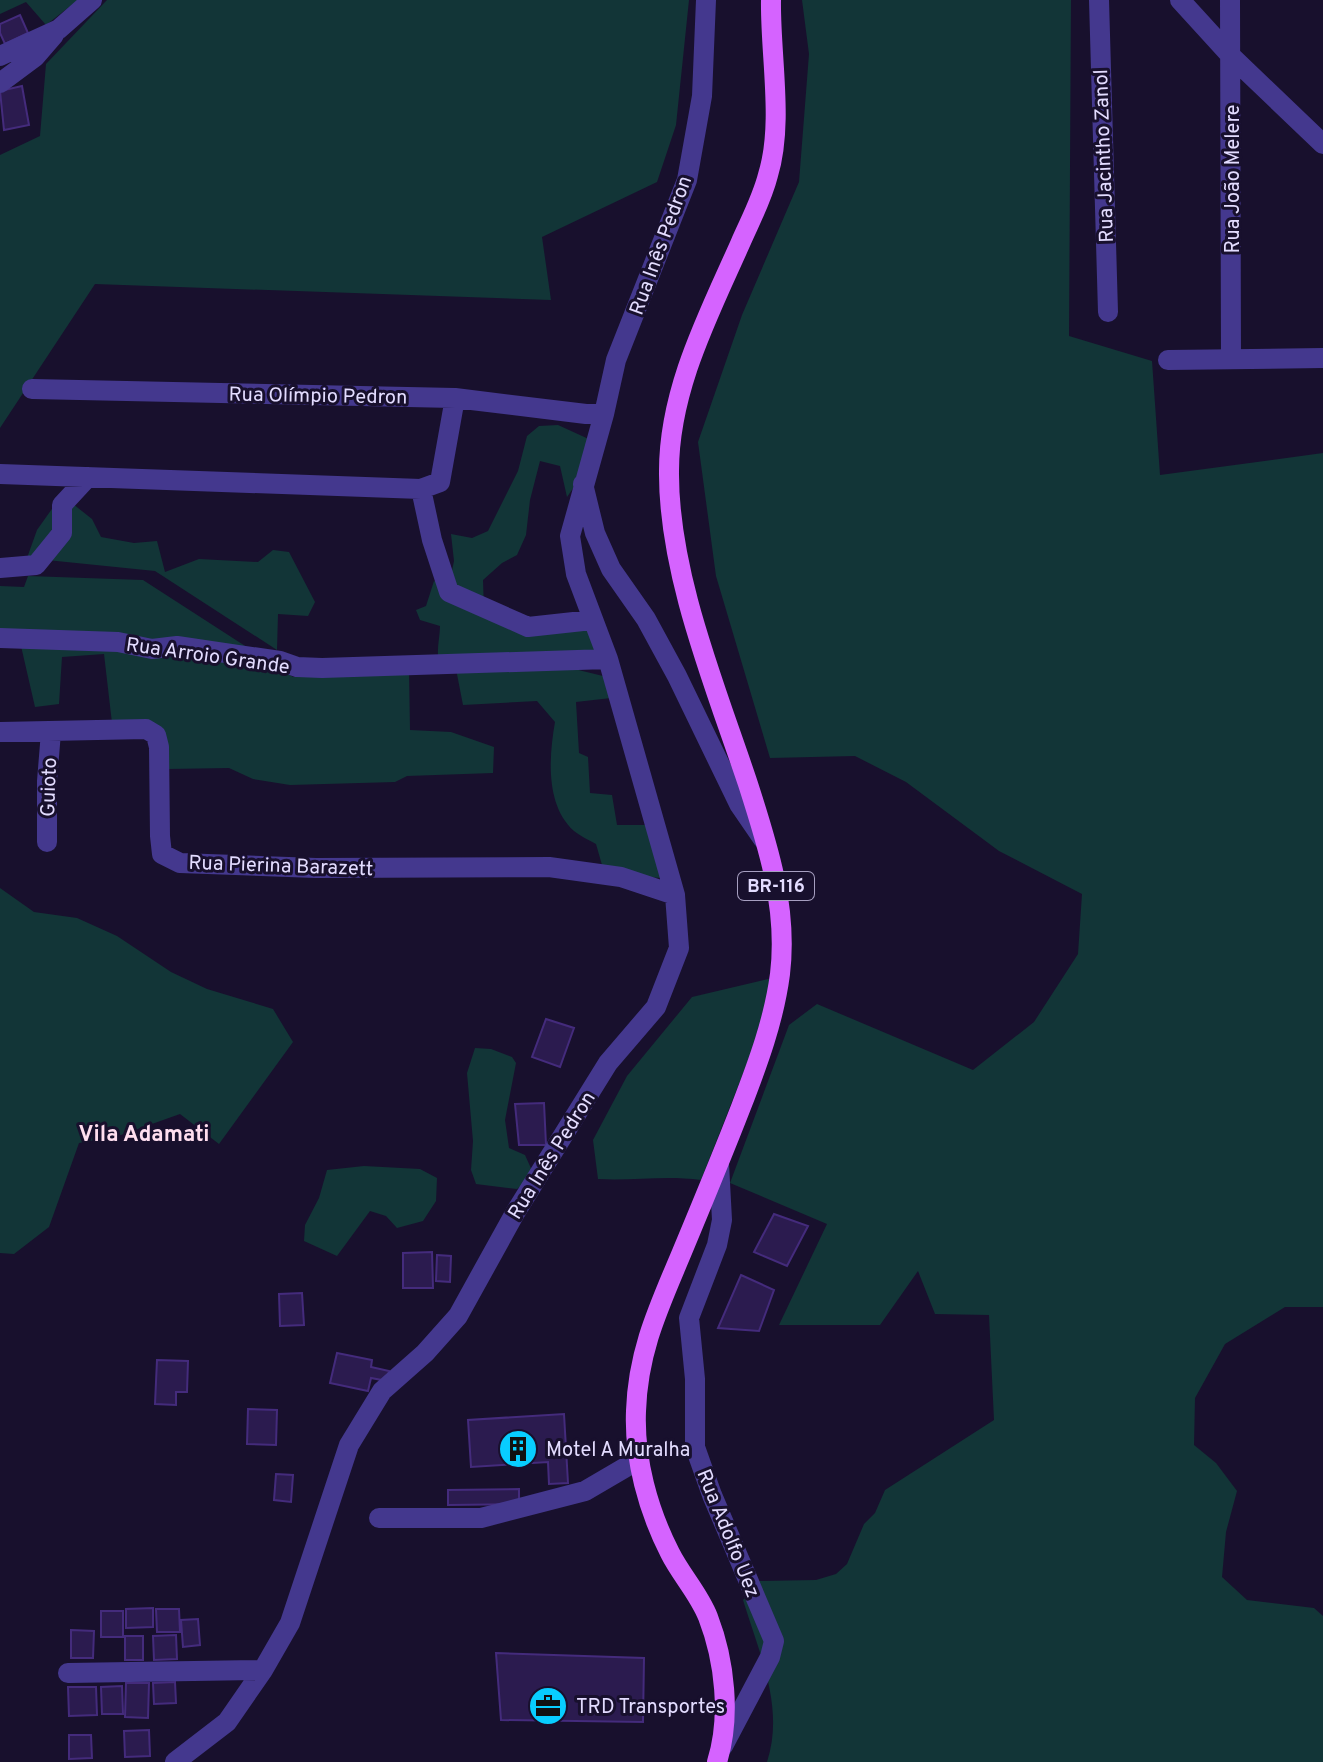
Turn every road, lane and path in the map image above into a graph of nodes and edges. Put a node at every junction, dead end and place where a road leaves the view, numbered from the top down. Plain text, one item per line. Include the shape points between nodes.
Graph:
1 (92, 0) edge
2 (706, 0) edge
3 (771, 0) edge
4 (1099, 0) edge
5 (1180, 0) edge
6 (1230, 0) edge
7 (59, 29) junction
8 (0, 56) edge
9 (1232, 57) junction
10 (0, 83) edge
11 (1323, 144) edge
12 (1108, 312) dead end
13 (1323, 358) edge
14 (1231, 359) junction
15 (1168, 360) dead end
16 (32, 389) dead end
17 (455, 398) junction
18 (604, 414) junction
19 (0, 474) edge
20 (88, 477) junction
21 (583, 484) junction
22 (421, 489) junction
23 (0, 568) edge
24 (592, 620) junction
25 (0, 638) edge
26 (608, 659) junction
27 (0, 732) edge
28 (51, 732) junction
29 (47, 842) dead end
30 (768, 845) junction
31 (675, 895) junction
32 (719, 1164) junction
33 (638, 1460) junction
34 (379, 1518) dead end
35 (263, 1670) junction
36 (68, 1673) dead end
37 (719, 1756) edge
38 (175, 1762) edge

1 - 7 street
2 - 18 street, Rua Inês Pedron via 702,96 687,180 616,360
3 - 30 main road, BR-116 via 775,120 770,171 690,355 669,470 672,521 693,617
4 - 12 street, Rua Jacintho Zanol
5 - 9 street
6 - 9 street, Rua João Melere
7 - 8 street
7 - 10 street via 35,57
9 - 11 street
9 - 14 street, Rua João Melere
13 - 14 street
14 - 15 street
16 - 17 street, Rua Olímpio Pedron
17 - 18 street, Rua Olímpio Pedron
17 - 22 street via 440,482
18 - 21 street, Rua Inês Pedron
19 - 20 street
20 - 22 street
20 - 23 street via 62,505 62,533 36,565
21 - 24 street, Rua Inês Pedron via 570,536
21 - 30 street via 611,569 646,619 739,804
22 - 24 street via 449,592 528,627
24 - 26 street, Rua Inês Pedron
25 - 26 street, Rua Arroio Grande via 118,642 152,649 177,646 322,668
26 - 31 street, Rua Inês Pedron
27 - 28 street, Rua Pierina Barazett
28 - 29 street, Guioto
28 - 31 street, Rua Pierina Barazett via 146,729 156,735 162,854 180,863 549,867 621,877
30 - 32 main road, BR-116 via 779,900 780,975 765,1043
31 - 35 street, Rua Inês Pedron via 679,948 656,1007 608,1063 458,1316 382,1391 349,1445 290,1623
32 - 33 main road, BR-116 via 652,1323 638,1370
32 - 37 street, Rua Adolfo Uez via 722,1220 689,1318 695,1447 774,1641
33 - 34 street via 585,1491 481,1518
33 - 37 main road, BR-116 via 670,1553 707,1614 715,1641 725,1707
35 - 36 street
35 - 38 street, Rua Inês Pedron via 227,1722

